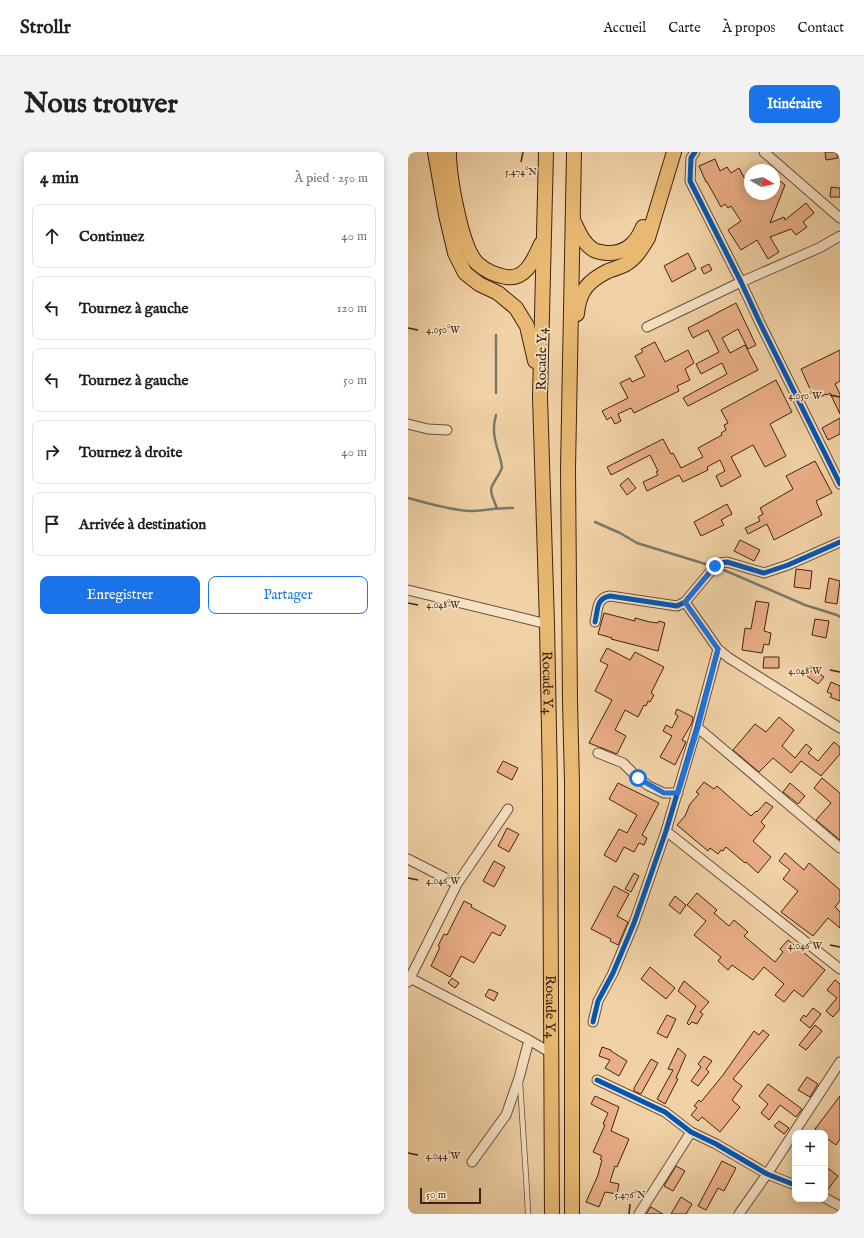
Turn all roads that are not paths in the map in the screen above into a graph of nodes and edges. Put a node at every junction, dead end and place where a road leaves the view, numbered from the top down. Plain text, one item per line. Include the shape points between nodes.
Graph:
1 (435, 152) edge
2 (449, 152) edge
3 (546, 152) edge
4 (574, 152) edge
5 (666, 152) edge
6 (674, 152) edge
7 (695, 152) edge
8 (764, 152) edge
9 (572, 218) junction
10 (840, 218) edge
11 (840, 236) edge
12 (543, 238) junction
13 (741, 282) junction
14 (647, 327) dead end
15 (570, 384) junction
16 (540, 397) junction
17 (408, 424) edge
18 (447, 430) dead end
19 (840, 484) edge
20 (840, 542) edge
21 (408, 590) edge
22 (685, 602) junction
23 (596, 622) dead end
24 (547, 624) junction
25 (718, 649) junction
26 (698, 727) junction
27 (840, 728) edge
28 (598, 753) dead end
29 (678, 793) junction
30 (508, 809) dead end
31 (666, 831) junction
32 (840, 848) edge
33 (408, 859) edge
34 (457, 884) junction
35 (840, 970) edge
36 (409, 979) edge
37 (593, 1022) dead end
38 (529, 1040) junction
39 (551, 1053) junction
40 (840, 1062) edge
41 (519, 1078) junction
42 (597, 1080) dead end
43 (692, 1132) junction
44 (472, 1162) dead end
45 (767, 1174) junction
46 (792, 1185) edge
47 (828, 1200) edge
48 (840, 1206) edge
49 (528, 1214) edge
50 (552, 1214) edge
51 (572, 1214) edge
52 (639, 1214) edge
53 (739, 1214) edge

1 - 16 highway via 455,253 465,273 479,284 498,293 516,308 527,326
2 - 12 highway via 457,210 466,243 477,264 494,275 510,277 524,273 534,260
3 - 12 highway, Rocade Y4
4 - 9 highway, Rocade Y4
5 - 9 highway via 646,220 640,235 631,246 622,252 594,250 584,240
6 - 15 highway via 648,238 640,251 626,264 594,279 583,290 577,306
7 - 13 street via 691,158 690,181
8 - 10 street
9 - 15 highway, Rocade Y4
11 - 13 street via 819,248
12 - 16 highway, Rocade Y4
13 - 14 street
13 - 19 street
15 - 51 highway, Rocade Y4 via 568,477 572,783
16 - 24 highway, Rocade Y4
17 - 18 street
20 - 22 street via 764,573 727,562 720,563
21 - 24 street
22 - 23 street via 677,606 604,597 599,603
22 - 25 street
24 - 39 highway, Rocade Y4
25 - 26 street
25 - 27 street
26 - 29 street
26 - 32 street
28 - 29 street via 623,763 649,786 664,793
29 - 31 street
30 - 34 street
31 - 35 street
31 - 37 street via 634,923 598,1001
33 - 34 street
34 - 36 street
36 - 38 street
38 - 39 street
38 - 41 street
39 - 50 highway, Rocade Y4
40 - 45 street
41 - 44 street via 506,1115
41 - 49 lane
42 - 43 street via 665,1112
43 - 45 street
43 - 52 street
45 - 46 street
45 - 53 street
47 - 48 street

